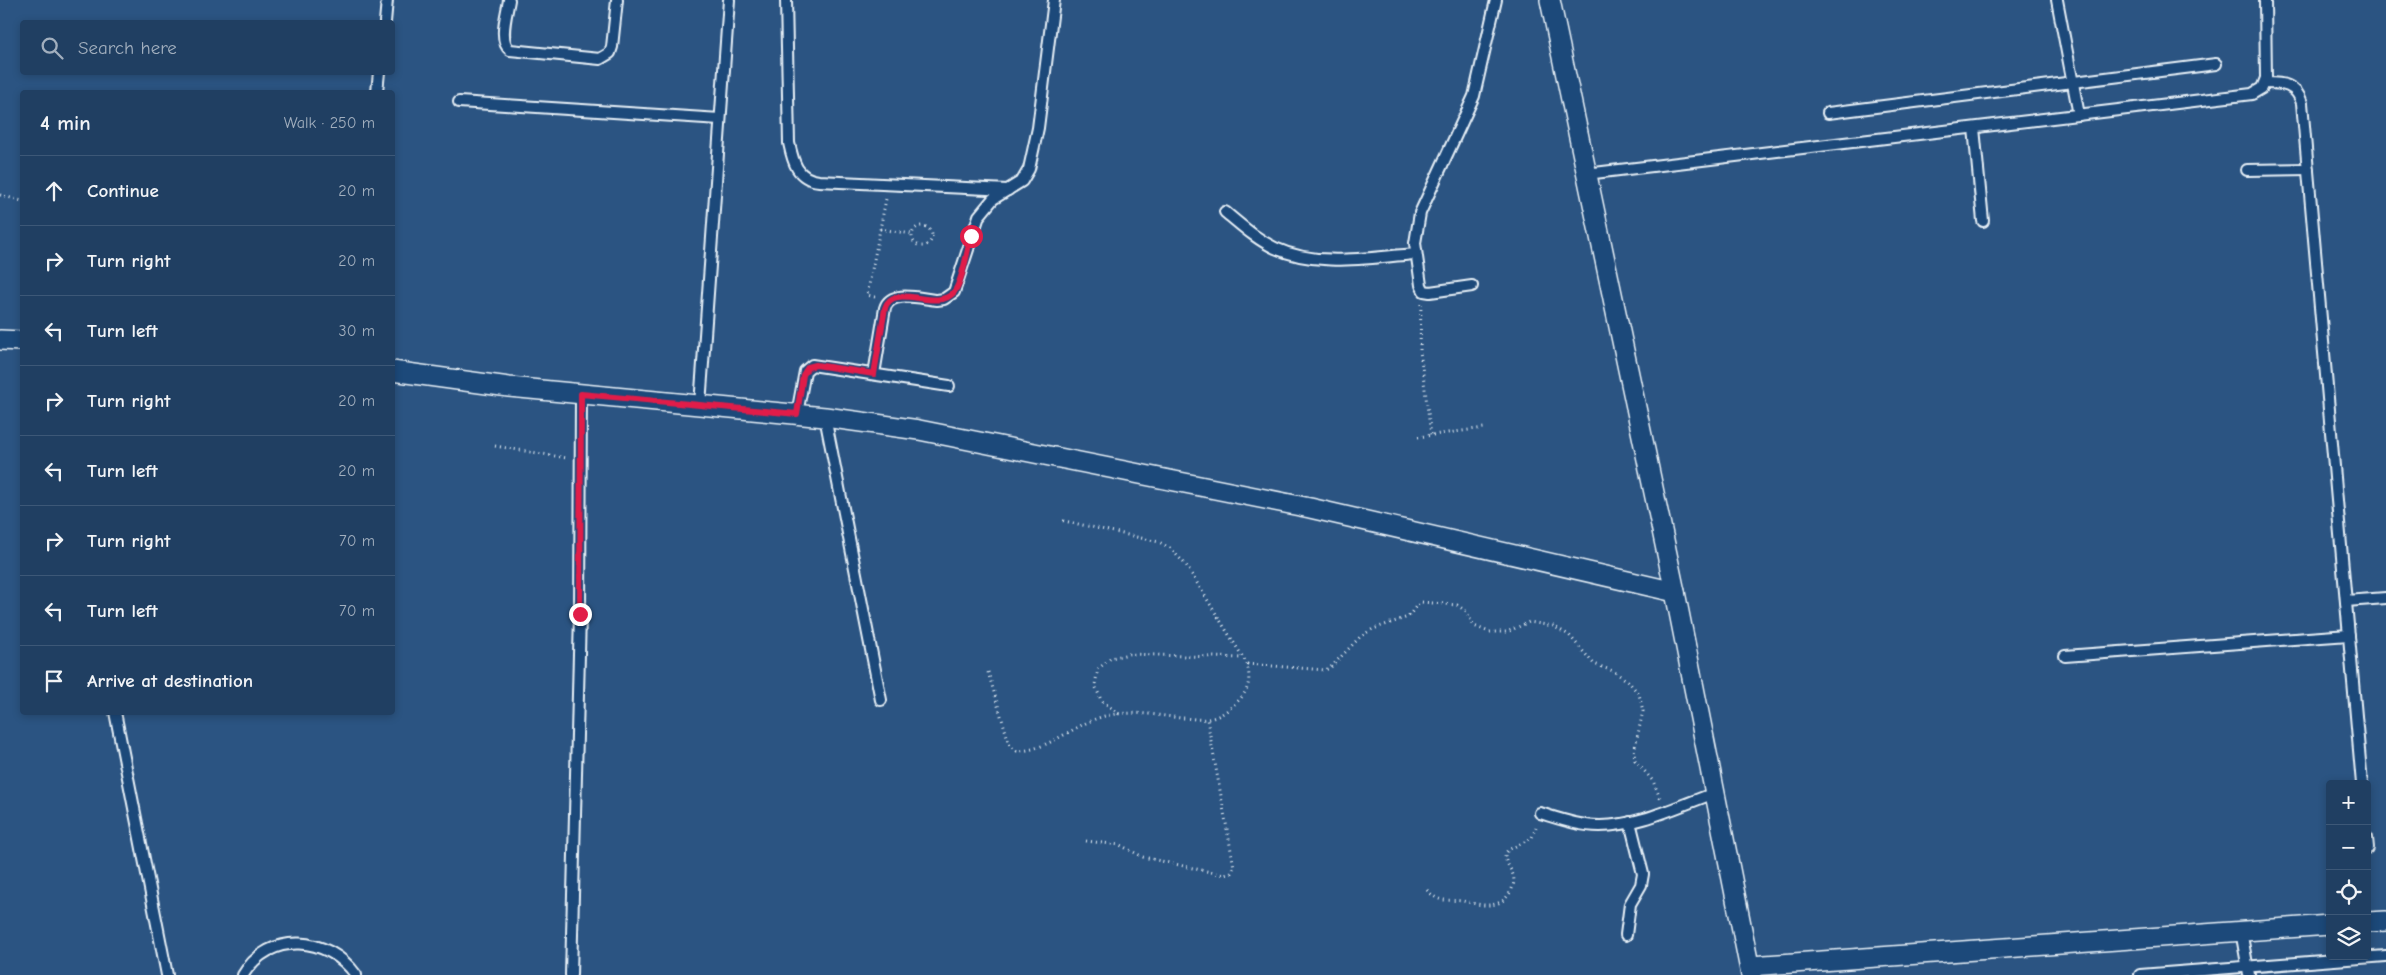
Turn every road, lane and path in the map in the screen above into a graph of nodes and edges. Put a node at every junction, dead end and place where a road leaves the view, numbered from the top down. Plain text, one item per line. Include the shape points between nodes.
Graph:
1 (387, 0) edge
2 (509, 0) edge
3 (617, 0) edge
4 (729, 0) edge
5 (786, 0) edge
6 (1054, 0) edge
7 (1496, 0) edge
8 (1550, 0) edge
9 (2057, 0) edge
10 (2265, 0) edge
11 (385, 20) edge
12 (2216, 64) dead end
13 (379, 75) edge
14 (2072, 83) junction
15 (2265, 84) junction
16 (377, 90) edge
17 (459, 102) dead end
18 (1828, 113) dead end
19 (2079, 115) junction
20 (720, 120) junction
21 (1974, 128) junction
22 (2308, 169) junction
23 (2246, 170) dead end
24 (1586, 174) junction
25 (889, 183) junction
26 (1009, 190) junction
27 (0, 195) edge
28 (20, 200) edge
29 (1225, 212) dead end
30 (1983, 221) dead end
31 (880, 229) junction
32 (912, 234) junction
33 (1416, 254) junction
34 (1472, 286) dead end
35 (1424, 291) junction
36 (889, 300) junction
37 (0, 340) edge
38 (20, 341) edge
39 (395, 371) edge
40 (874, 374) junction
41 (949, 386) dead end
42 (581, 394) junction
43 (700, 405) junction
44 (797, 414) junction
45 (825, 417) junction
46 (1484, 428) dead end
47 (1431, 435) junction
48 (1418, 437) dead end
49 (495, 446) dead end
50 (580, 460) junction
51 (1060, 520) dead end
52 (1675, 592) junction
53 (2386, 598) edge
54 (2346, 601) junction
55 (2349, 635) junction
56 (2065, 656) dead end
57 (1243, 658) junction
58 (1247, 664) junction
59 (988, 672) dead end
60 (880, 700) dead end
61 (1119, 714) junction
62 (116, 715) edge
63 (1207, 719) junction
64 (2362, 780) edge
65 (1715, 793) junction
66 (1665, 810) junction
67 (1540, 813) joint
68 (1630, 822) junction
69 (1086, 841) dead end
70 (1427, 890) dead end
71 (2386, 921) edge
72 (2371, 922) edge
73 (2326, 925) edge
74 (2241, 931) junction
75 (1626, 935) dead end
76 (2386, 956) edge
77 (1751, 971) edge
78 (2248, 971) edge
79 (166, 975) edge
80 (243, 975) edge
81 (356, 975) edge
82 (571, 975) edge
83 (2140, 975) edge

1 - 11 lane
2 - 3 lane via 504,39 510,50 600,59 606,57 612,47
4 - 20 lane
5 - 25 lane via 789,143 797,170 813,181
6 - 26 lane via 1038,128 1029,169 1022,181
7 - 33 lane via 1474,96 1420,213
8 - 24 street
9 - 14 lane
10 - 15 lane
12 - 14 lane
13 - 16 lane
14 - 18 lane
14 - 19 lane
15 - 19 lane via 2252,94
15 - 22 lane via 2289,85 2300,95
17 - 20 lane
19 - 21 lane
20 - 43 lane
21 - 24 lane
21 - 30 lane
22 - 23 lane
22 - 54 lane
24 - 52 street
25 - 26 lane
25 - 31 path
26 - 36 lane via 993,200 979,216 958,286 949,296 937,300 896,296
27 - 28 path
29 - 33 lane via 1260,240 1308,258
31 - 32 path
31 - 36 path via 867,295
32 - 32 path via 912,239 919,246 929,244 933,235 928,227 923,226 918,226
33 - 35 lane
34 - 35 lane
35 - 47 path via 1419,337
36 - 40 lane
37 - 38 street
39 - 42 street via 509,388
40 - 41 lane
40 - 44 lane via 816,365 808,367 803,375
42 - 43 street
42 - 50 lane
43 - 44 street
44 - 45 street
45 - 52 street via 998,444 1310,508
45 - 60 lane
46 - 47 path
47 - 48 path
49 - 50 path
50 - 82 lane via 580,624
51 - 57 path via 1159,542 1170,548 1186,565
52 - 65 street
53 - 54 lane
54 - 55 lane
55 - 56 lane
55 - 64 lane
57 - 58 path
57 - 61 path via 1129,654 1110,658 1098,669 1095,685 1101,700
58 - 63 path via 1250,680 1243,696 1220,715
58 - 66 path via 1325,670 1361,636 1408,617 1421,602 1457,605 1466,611 1474,626 1489,632 1506,632 1529,622 1553,626 1570,635 1594,664 1621,676 1638,694 1643,711 1635,760 1654,781
59 - 61 path via 1010,746 1017,751 1049,742 1096,719
61 - 63 path
62 - 79 lane
63 - 69 path via 1234,867 1231,873 1224,875 1149,858 1120,845
65 - 66 lane
65 - 77 street
66 - 68 lane
67 - 68 lane via 1585,825
67 - 70 path via 1532,838 1506,854 1514,878 1511,890 1501,901 1487,906 1442,901
68 - 75 lane via 1643,874 1641,885 1630,904
71 - 72 street
73 - 74 street
74 - 77 street
74 - 78 lane
76 - 78 lane
78 - 83 lane
80 - 81 lane via 265,953 277,947 302,943 339,956

